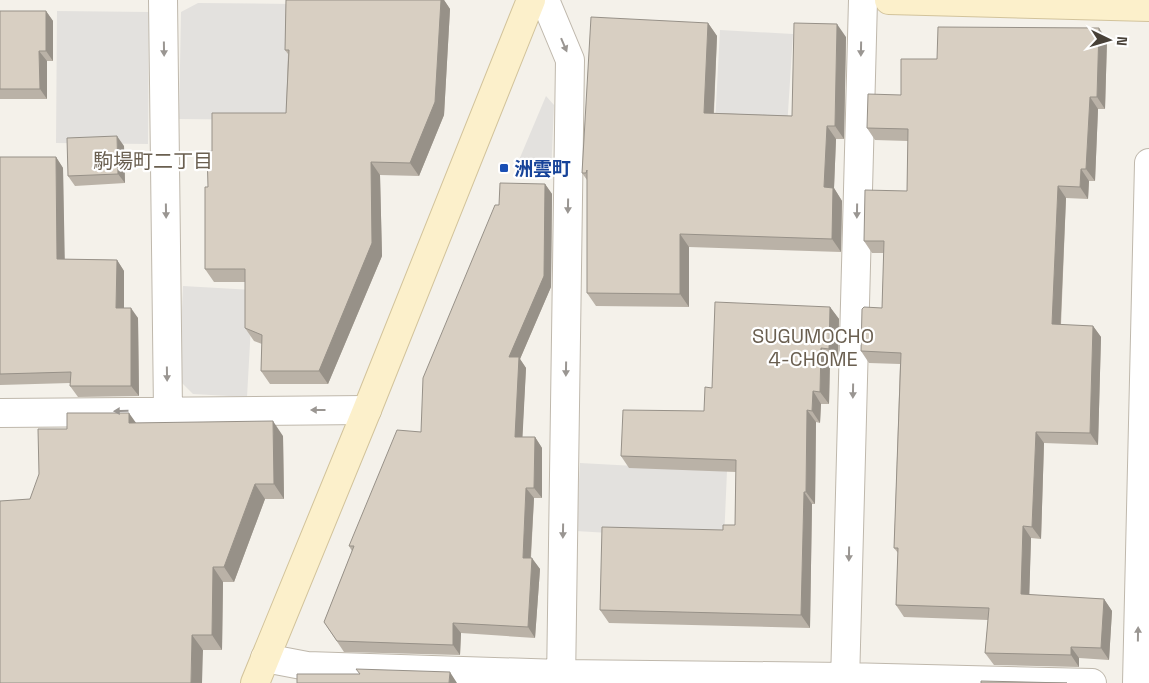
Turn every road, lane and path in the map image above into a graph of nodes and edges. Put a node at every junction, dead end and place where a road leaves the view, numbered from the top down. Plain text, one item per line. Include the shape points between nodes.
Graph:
1 (163, 0) edge
2 (531, 0) edge
3 (545, 0) edge
4 (863, 0) edge
5 (889, 0) edge
6 (1149, 6) edge
7 (1149, 163) edge
8 (168, 410) junction
9 (367, 410) junction
10 (0, 413) edge
11 (265, 658) junction
12 (561, 678) edge
13 (845, 680) edge
14 (255, 683) edge
15 (1092, 683) edge
16 (1137, 683) edge

1 -> 8 street
2 - 9 street
3 -> 12 street via 570,60
4 -> 13 street
5 - 6 street
16 -> 7 street
9 -> 8 street
8 -> 10 street
9 - 11 street
11 - 12 street via 307,666
11 - 14 street
12 - 13 street
13 - 15 street

